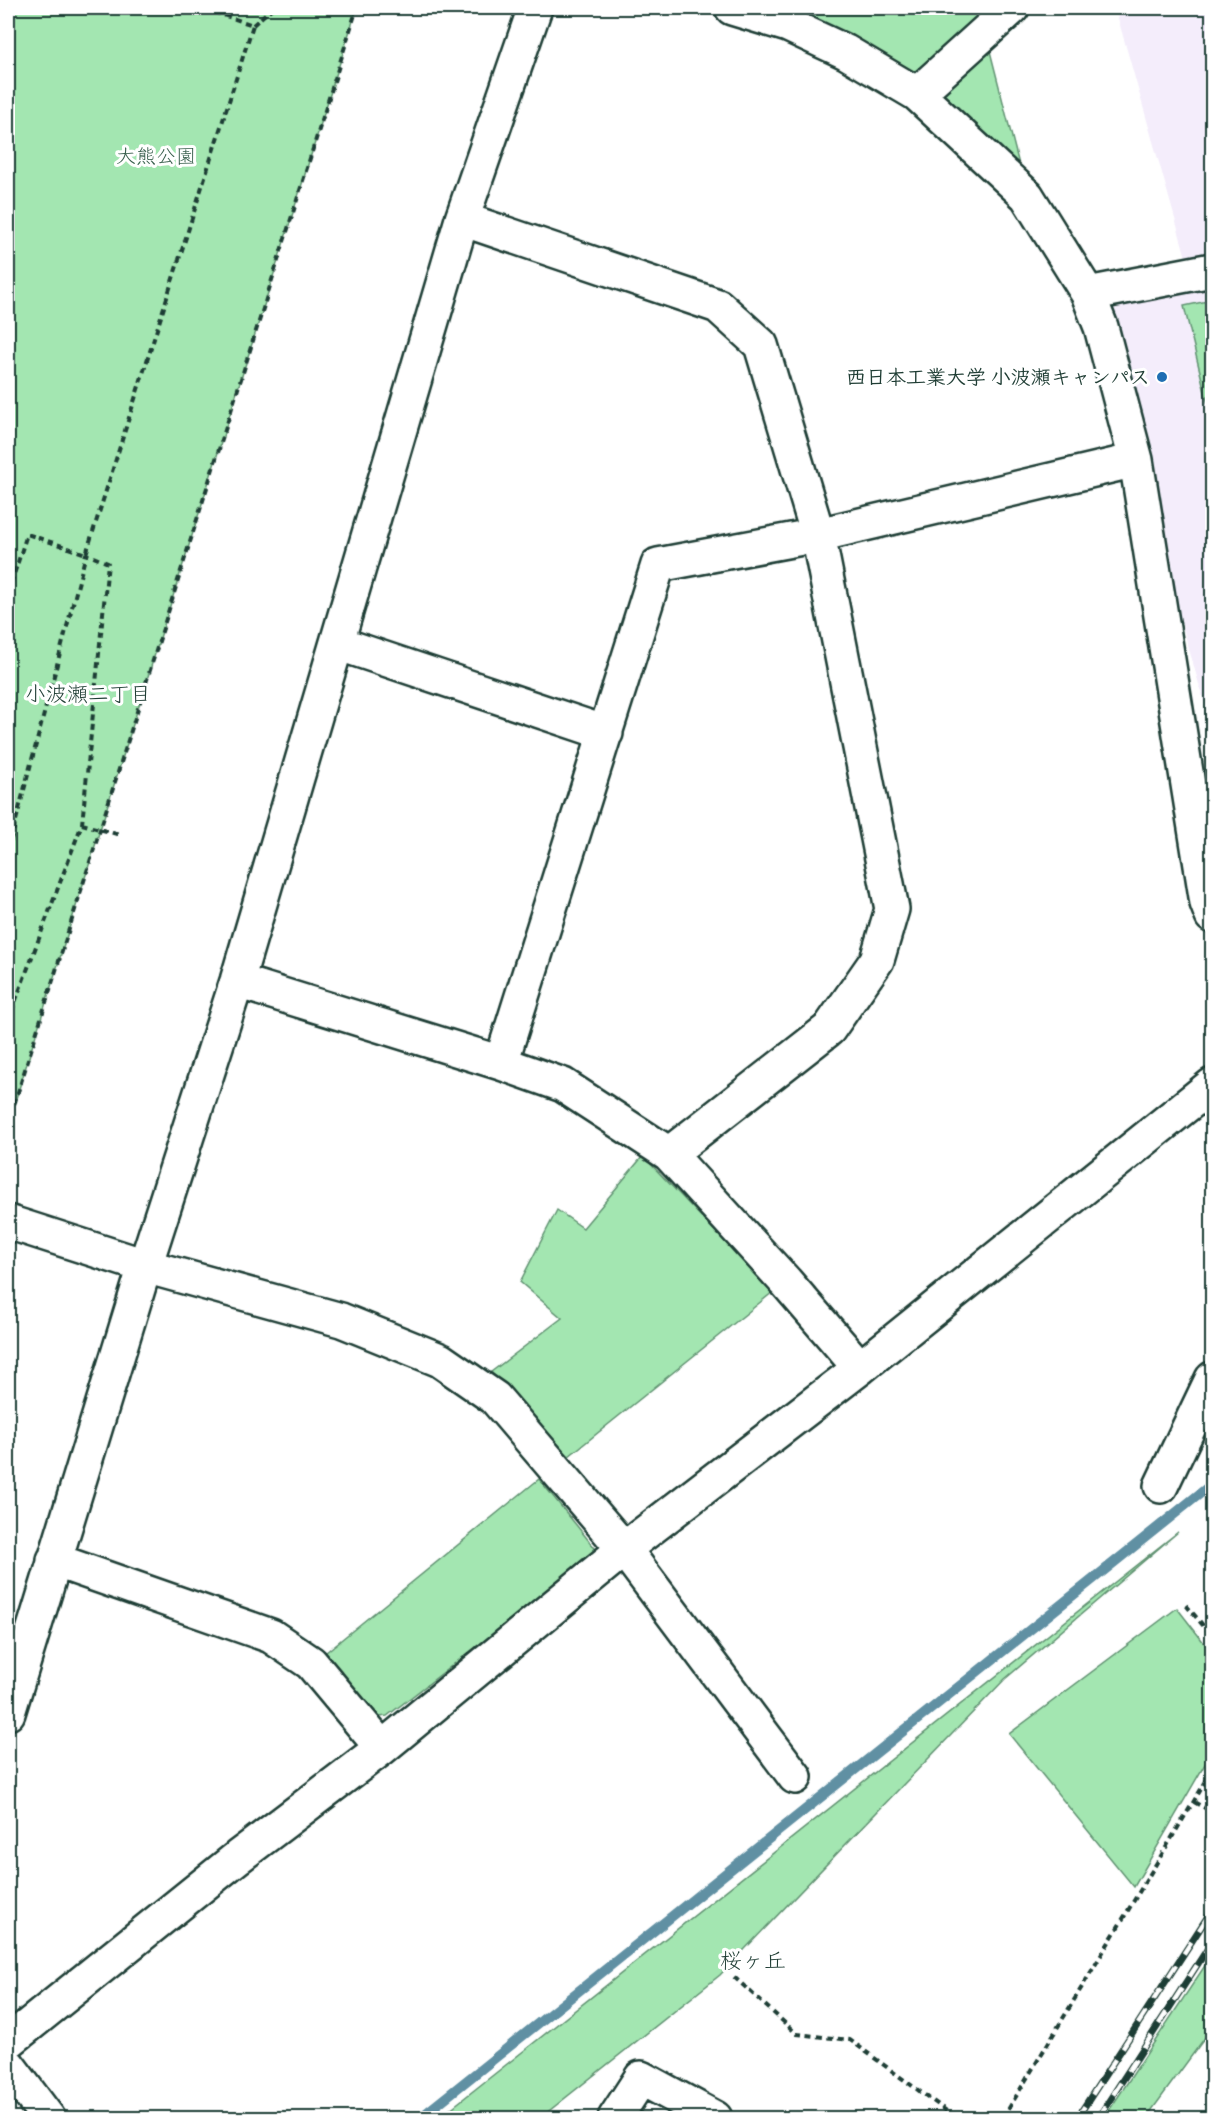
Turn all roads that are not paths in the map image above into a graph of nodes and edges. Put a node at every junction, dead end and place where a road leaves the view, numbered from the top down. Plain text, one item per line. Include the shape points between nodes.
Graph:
1 (535, 8) edge
2 (732, 8) edge
3 (1012, 8) edge
4 (917, 94) junction
5 (462, 219) junction
6 (1212, 270) edge
7 (1089, 294) junction
8 (1136, 460) junction
9 (818, 535) junction
10 (337, 643) junction
11 (606, 733) junction
12 (1212, 916) edge
13 (237, 981) junction
14 (501, 1063) junction
15 (1212, 1085) edge
16 (669, 1154) junction
17 (8, 1222) edge
18 (145, 1266) junction
19 (860, 1368) junction
20 (1212, 1379) edge
21 (1161, 1486) dead end
22 (624, 1549) junction
23 (54, 1560) junction
24 (8, 1713) edge
25 (382, 1748) junction
26 (795, 1777) dead end
27 (8, 2042) edge
28 (8, 2065) edge
29 (48, 2118) edge
30 (615, 2118) edge
31 (715, 2118) edge

1 - 5 street
2 - 4 street via 788,26 846,52
3 - 4 street
4 - 7 street via 1027,196
5 - 9 street via 718,306 761,345
5 - 10 street
6 - 7 street
7 - 8 street
8 - 9 street
8 - 12 street
9 - 11 street via 658,565
9 - 16 street via 892,909 877,960 829,1029
10 - 11 street
10 - 13 street
11 - 14 street
13 - 14 street
13 - 18 street
14 - 16 street via 563,1085
15 - 19 street
16 - 19 street
17 - 18 street
18 - 22 street via 341,1320 440,1360 495,1398
18 - 23 street
19 - 22 street
20 - 21 street
22 - 25 street
22 - 26 street
23 - 24 street
23 - 25 street via 271,1636 311,1663
25 - 27 street via 238,1857
28 - 29 street
30 - 31 street via 641,2078

